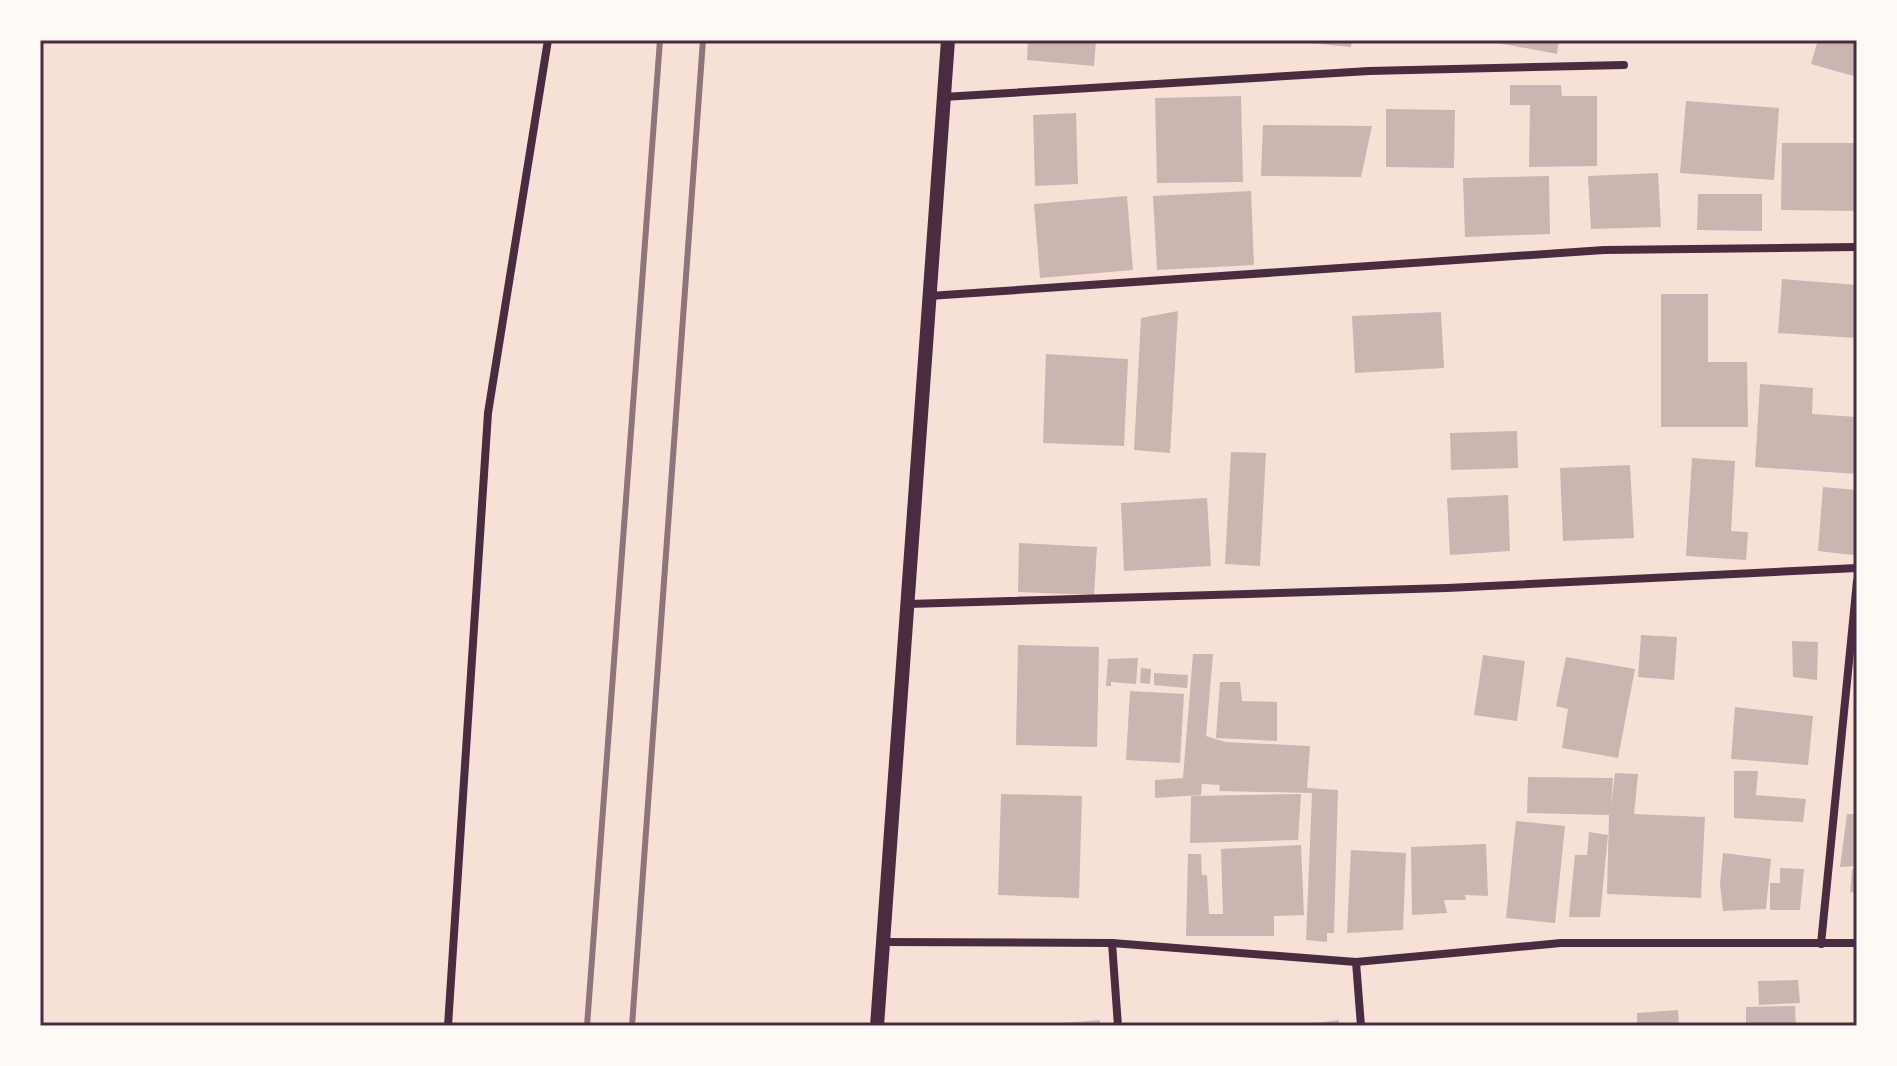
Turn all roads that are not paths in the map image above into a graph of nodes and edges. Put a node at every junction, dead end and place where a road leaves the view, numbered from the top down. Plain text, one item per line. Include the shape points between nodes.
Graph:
1 (548, 40) edge
2 (948, 40) edge
3 (1624, 65) dead end
4 (942, 97) junction
5 (1857, 247) edge
6 (928, 296) junction
7 (1857, 568) edge
8 (1857, 581) edge
9 (908, 604) junction
10 (882, 942) junction
11 (1112, 943) junction
12 (1857, 943) edge
13 (1821, 944) junction
14 (1356, 962) junction
15 (448, 1026) edge
16 (877, 1026) edge
17 (1118, 1026) edge
18 (1361, 1026) edge

1 - 15 street via 488,413
2 - 4 street
3 - 4 street via 1369,71
4 - 6 street
5 - 6 street via 1604,250
6 - 9 street
7 - 9 street via 1447,588
8 - 13 street
9 - 10 street
10 - 11 street
10 - 16 street
11 - 14 street
11 - 17 street
12 - 13 street
13 - 14 street via 1561,943
14 - 18 street

